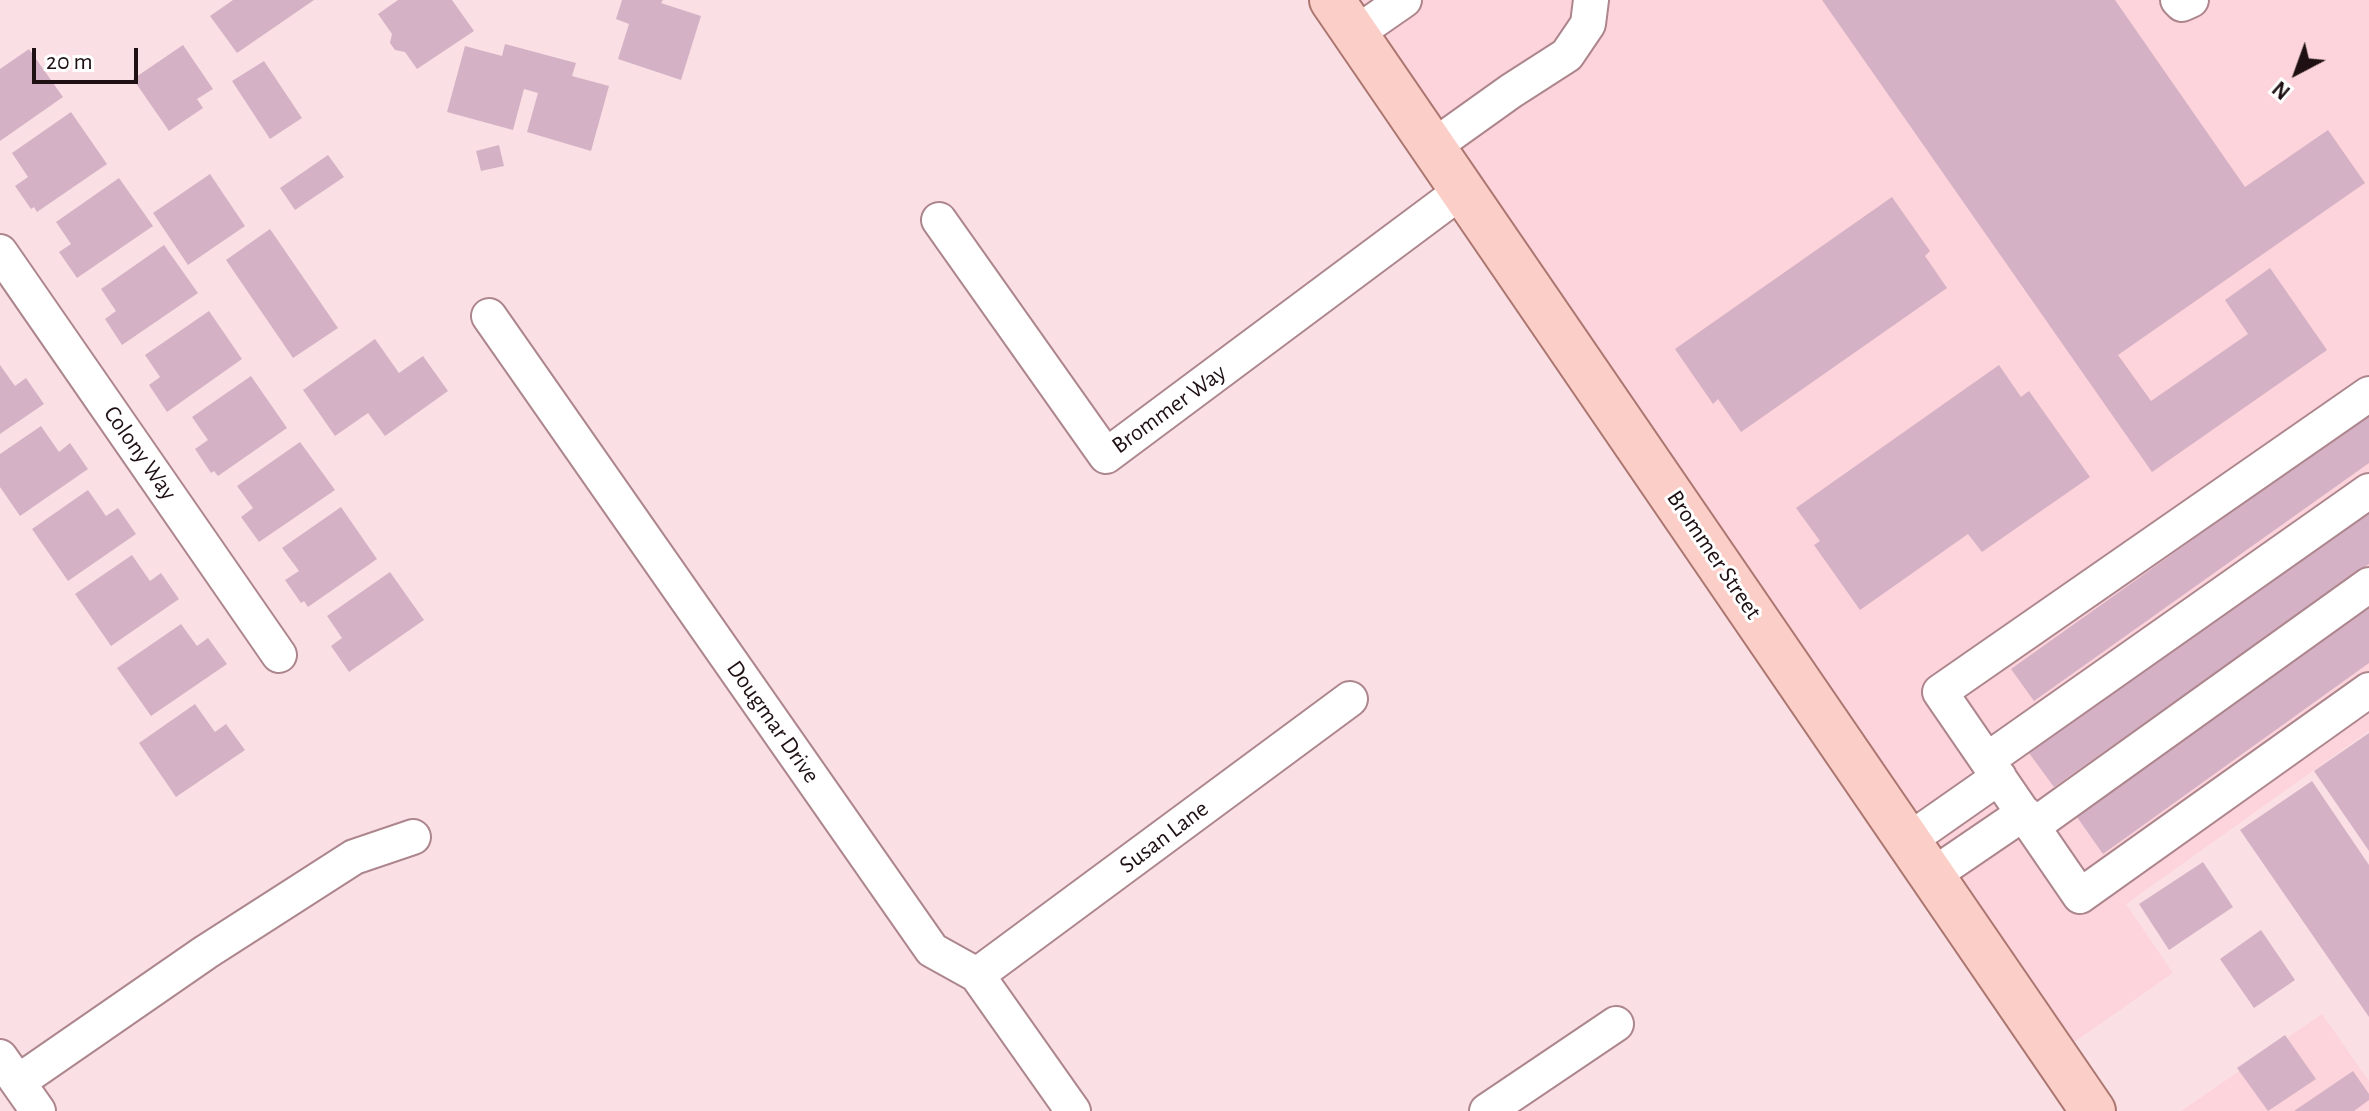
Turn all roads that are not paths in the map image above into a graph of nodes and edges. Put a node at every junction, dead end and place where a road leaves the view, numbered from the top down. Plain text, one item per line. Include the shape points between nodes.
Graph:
1 (1404, 0) edge
2 (1591, 0) edge
3 (2178, 0) edge
4 (2191, 0) edge
5 (1344, 17) edge
6 (1434, 146) junction
7 (1464, 189) junction
8 (939, 220) dead end
9 (0, 252) edge
10 (489, 316) dead end
11 (2369, 394) edge
12 (2369, 491) edge
13 (2369, 585) edge
14 (279, 655) dead end
15 (2369, 690) edge
16 (1350, 699) dead end
17 (1993, 768) junction
18 (2028, 820) junction
19 (413, 837) dead end
20 (1909, 840) junction
21 (1933, 875) junction
22 (977, 975) junction
23 (1616, 1024) dead end
24 (5, 1065) edge
25 (38, 1111) edge
26 (1073, 1111) edge
27 (1487, 1111) edge
28 (2093, 1111) edge

1 - 5 street
2 - 6 street via 1588,24 1567,55
3 - 4 street
5 - 6 main road, Brommer Street
6 - 7 main road, Brommer Street
7 - 8 street, Brommer Way via 1106,456
7 - 20 main road, Brommer Street
9 - 14 street, Colony Way
10 - 22 street, Dougmar Drive via 932,950
11 - 17 street via 1940,692
12 - 17 street
13 - 18 street
15 - 18 street via 2080,896
16 - 22 street, Susan Lane
17 - 18 street
17 - 20 street
18 - 21 street
19 - 24 street via 354,857 206,952
20 - 21 main road, Brommer Street
21 - 28 main road, Brommer Street
22 - 26 street, Dougmar Drive
23 - 27 street
24 - 25 street

